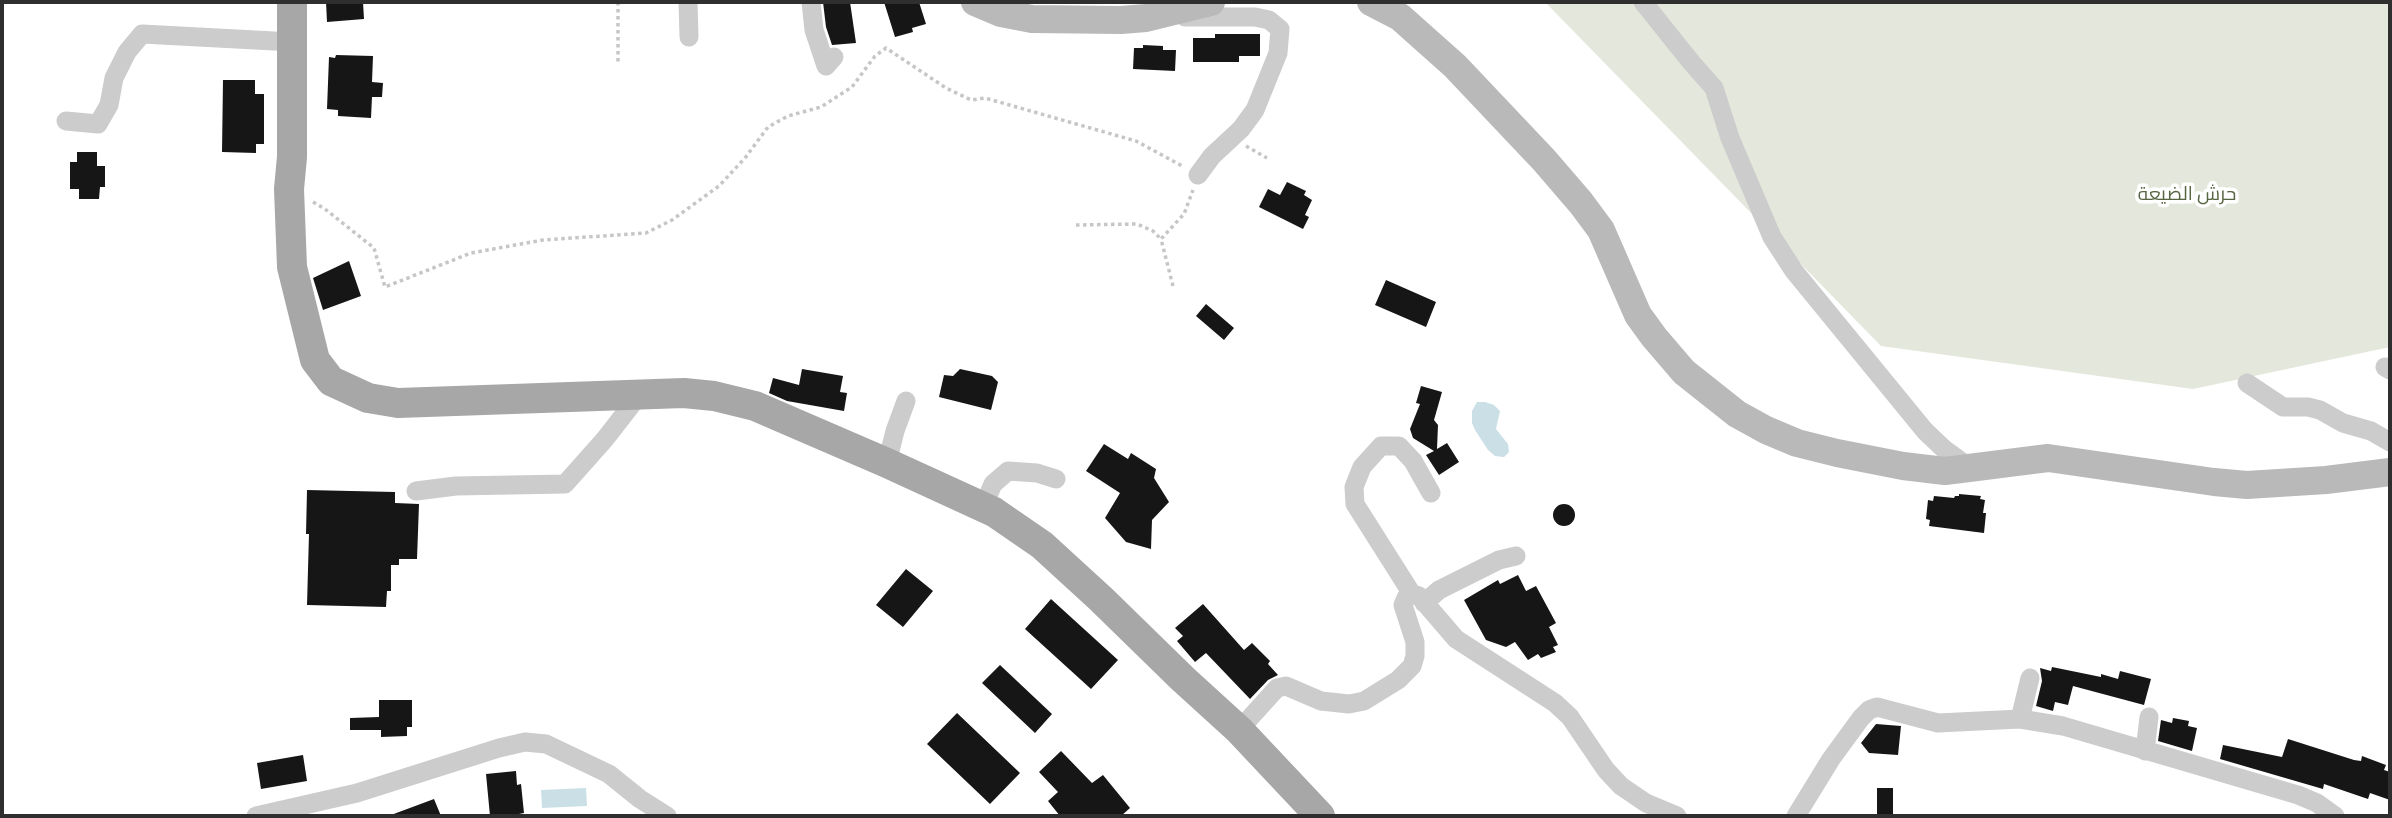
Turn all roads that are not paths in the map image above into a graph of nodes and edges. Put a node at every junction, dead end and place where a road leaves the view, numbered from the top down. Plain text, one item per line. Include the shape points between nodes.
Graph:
1 (292, 2) edge
2 (688, 2) edge
3 (811, 2) edge
4 (975, 2) edge
5 (1211, 2) edge
6 (1371, 2) edge
7 (1643, 2) edge
8 (1146, 18) junction
9 (689, 37) dead end
10 (293, 42) junction
11 (834, 57) dead end
12 (66, 121) dead end
13 (1198, 175) road end
14 (2247, 383) dead end
15 (640, 394) junction
16 (906, 401) dead end
17 (2390, 442) edge
18 (887, 463) junction
19 (1970, 468) junction
20 (2390, 472) edge
21 (1056, 479) dead end
22 (416, 491) dead end
23 (1431, 494) dead end
24 (983, 507) junction
25 (1516, 556) dead end
26 (1418, 598) junction
27 (2031, 678) dead end
28 (2149, 717) dead end
29 (2020, 719) junction
30 (1239, 730) junction
31 (2145, 751) junction
32 (256, 816) edge
33 (667, 816) edge
34 (1320, 816) edge
35 (1677, 816) edge
36 (1796, 816) edge
37 (2335, 816) edge

1 - 10 main road
2 - 9 street
3 - 11 street via 826,66
4 - 8 street via 1032,19
5 - 8 street
6 - 19 street via 1400,17 1455,66 1574,194 1601,230 1638,315 1684,372 1704,389 1737,414 1797,443 1903,467
7 - 19 street via 1714,88 1772,237 1794,271 1917,422
8 - 13 street via 1255,17 1280,29 1278,53 1255,110
10 - 12 street via 142,34 114,78 109,105 99,124
10 - 15 main road via 292,267 314,360 331,381 368,398 398,403
14 - 17 street via 2283,407 2320,410
15 - 18 main road via 704,395 755,406
15 - 22 street via 565,484
16 - 18 street
18 - 24 main road
19 - 20 street via 2048,458 2247,485
21 - 24 street via 1009,471 993,484
23 - 26 street via 1399,446 1381,446 1362,467 1354,487 1354,504
24 - 30 main road via 1042,545
25 - 26 street
26 - 30 street via 1403,605 1415,656 1398,680 1364,701 1349,704 1321,701 1286,686 1277,688
26 - 35 street via 1456,639 1555,703 1621,786
27 - 29 street
28 - 31 street
29 - 31 street via 2063,726
29 - 36 street via 1938,723 1877,707 1869,710 1831,759
30 - 34 main road
31 - 37 street via 2266,775
32 - 33 street via 357,793 525,743 546,744 609,774

